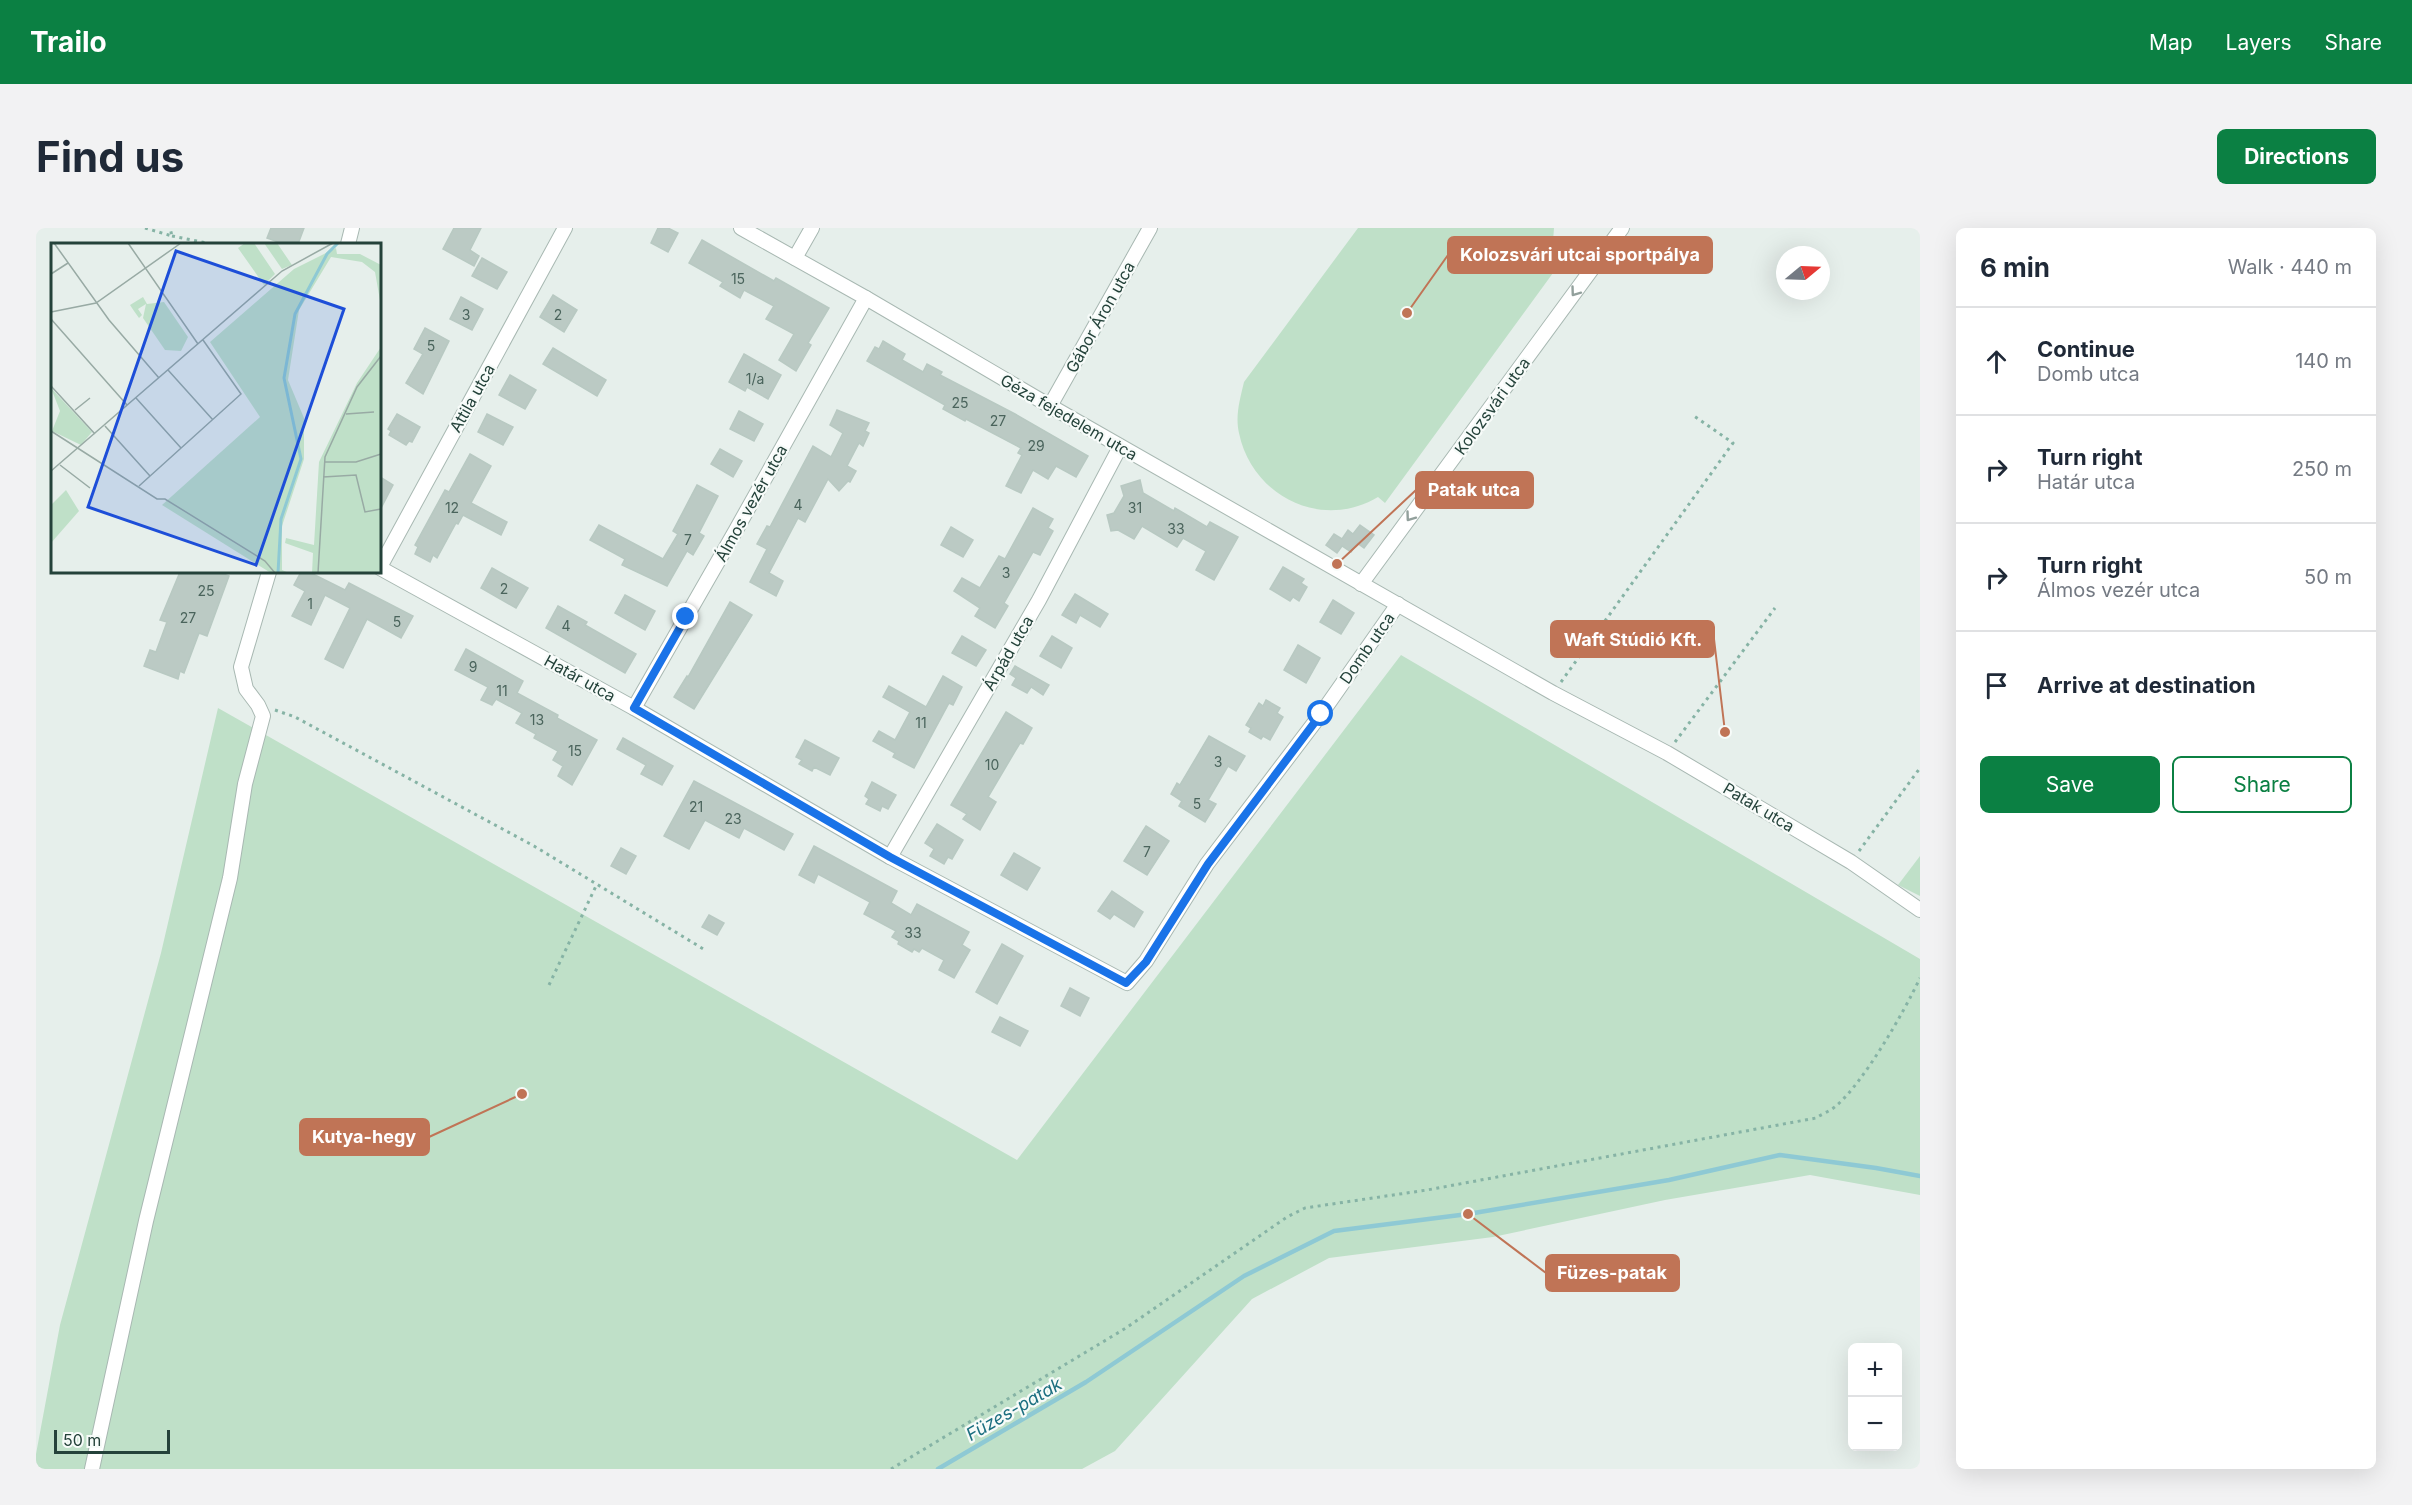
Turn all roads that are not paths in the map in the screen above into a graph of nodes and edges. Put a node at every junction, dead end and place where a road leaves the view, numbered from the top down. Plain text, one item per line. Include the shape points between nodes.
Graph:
1 (352, 228) edge
2 (565, 228) edge
3 (741, 228) edge
4 (812, 228) edge
5 (1150, 228) edge
6 (1622, 228) edge
7 (348, 243) edge
8 (795, 258) junction
9 (866, 298) junction
10 (1050, 406) junction
11 (1120, 447) junction
12 (381, 565) edge
13 (381, 568) edge
14 (268, 573) edge
15 (1361, 584) junction
16 (1398, 604) junction
17 (634, 708) junction
18 (890, 857) junction
19 (1920, 910) edge
20 (1126, 983) joint
21 (92, 1469) edge

1 - 7 street
2 - 12 street, Attila utca
3 - 8 street, Géza fejedelem utca
4 - 8 street
5 - 10 street, Gábor Áron utca
6 -> 15 street, Kolozsvári utca
8 - 9 street, Géza fejedelem utca
9 - 10 street, Géza fejedelem utca
9 - 17 street, Álmos vezér utca
10 - 11 street, Géza fejedelem utca
11 - 15 street, Géza fejedelem utca
11 - 18 street, Árpád utca via 1039,600
13 - 17 street, Határ utca
14 - 21 street via 241,667 246,689 263,716 245,784 230,878
15 - 16 street, Géza fejedelem utca
16 - 19 street, Patak utca via 1667,753 1851,862
16 - 20 street, Domb utca via 1208,864 1146,962
17 - 18 street, Határ utca
18 - 20 street, Határ utca

